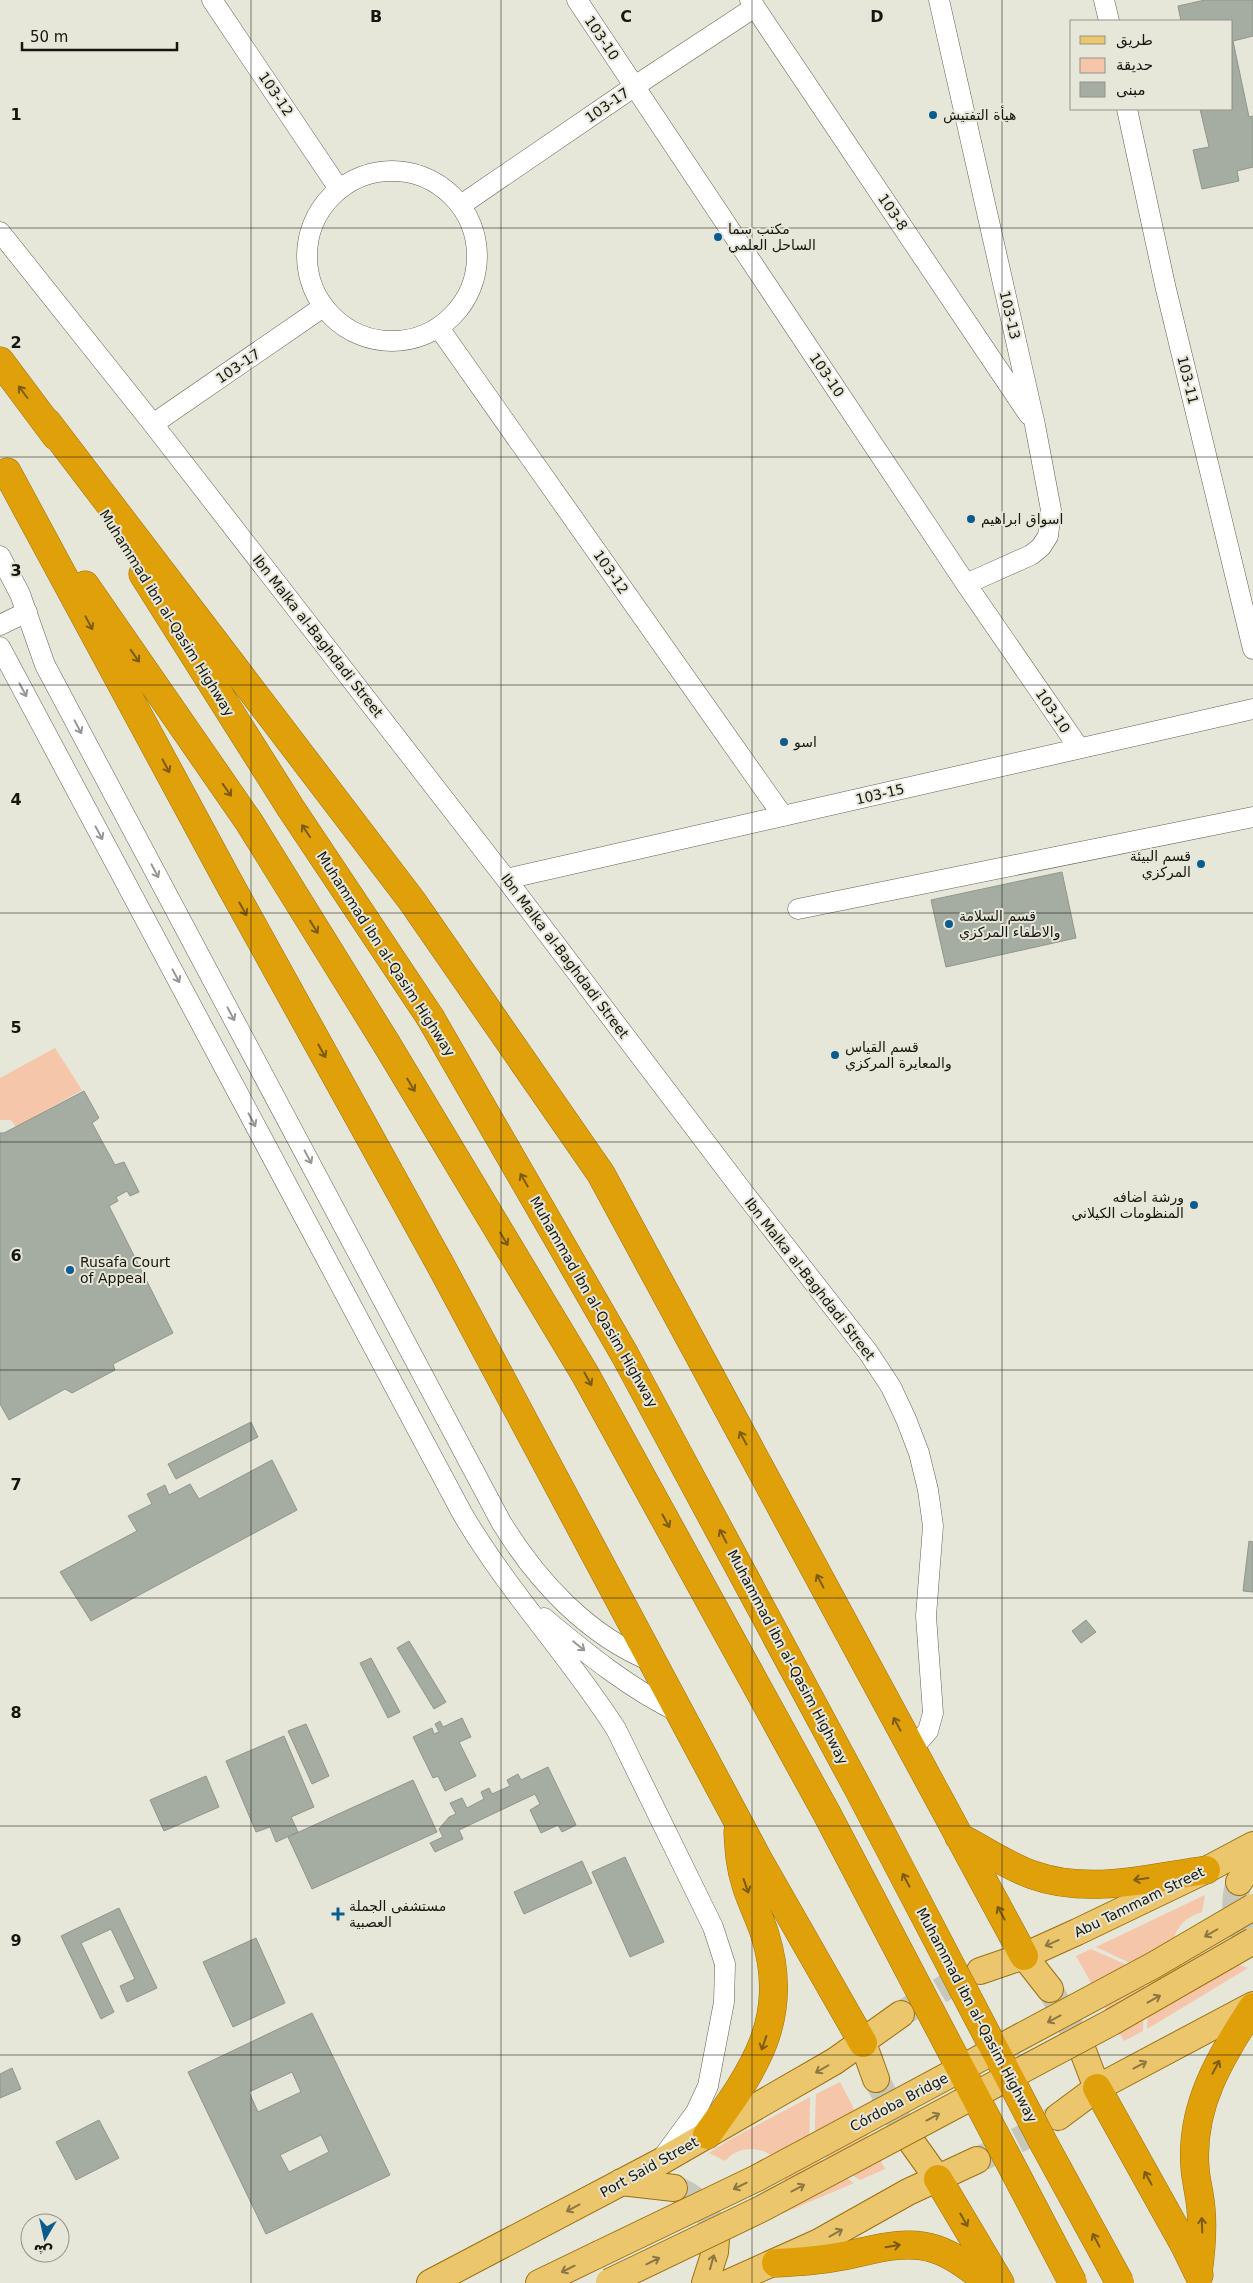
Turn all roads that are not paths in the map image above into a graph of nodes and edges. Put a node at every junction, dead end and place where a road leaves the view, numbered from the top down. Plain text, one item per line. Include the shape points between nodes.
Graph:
1 (212, 0) edge
2 (576, 0) edge
3 (939, 0) edge
4 (1104, 0) edge
5 (753, 3) edge
6 (1109, 20) edge
7 (635, 86) junction
8 (1127, 110) edge
9 (339, 188) junction
10 (461, 205) junction
11 (0, 232) edge
12 (323, 307) junction
13 (439, 328) junction
14 (0, 361) edge
15 (47, 422) junction
16 (153, 424) junction
17 (1036, 425) junction
18 (4, 467) edge
19 (2, 565) edge
20 (966, 584) junction
21 (27, 612) junction
22 (0, 625) edge
23 (0, 647) edge
24 (1253, 649) edge
25 (1253, 709) edge
26 (1079, 748) junction
27 (784, 816) junction
28 (1253, 817) edge
29 (506, 878) junction
30 (798, 909) dead end
31 (514, 1593) junction
32 (653, 1662) junction
33 (680, 1713) junction
34 (911, 1750) junction
35 (738, 1820) junction
36 (959, 1836) junction
37 (1253, 1845) edge
38 (1206, 1870) junction
39 (1253, 1907) edge
40 (1253, 1941) edge
41 (1024, 1956) junction
42 (980, 1971) tunnel mouth
43 (1050, 1989) tunnel mouth
44 (1253, 2006) edge
45 (901, 2014) tunnel mouth
46 (863, 2043) junction
47 (1081, 2046) tunnel mouth
48 (876, 2079) tunnel mouth
49 (1097, 2088) junction
50 (1058, 2116) tunnel mouth
51 (707, 2135) junction
52 (908, 2136) tunnel mouth
53 (976, 2160) tunnel mouth
54 (660, 2162) junction
55 (938, 2179) junction
56 (621, 2182) junction
57 (674, 2188) tunnel mouth
58 (716, 2239) tunnel mouth
59 (776, 2263) junction
60 (1201, 2278) edge
61 (430, 2283) edge
62 (539, 2283) edge
63 (608, 2283) edge
64 (705, 2283) edge
65 (728, 2283) edge
66 (990, 2283) edge
67 (1000, 2283) edge
68 (1073, 2283) edge
69 (1120, 2283) edge

1 - 9 street, 103-12
2 - 7 street, 103-10
3 - 17 street, 103-13
4 - 6 street
5 - 7 street, 103-17
5 - 17 street, 103-8
7 - 10 street, 103-17
7 - 20 street, 103-10
8 - 24 street, 103-11 via 1165,285
9 - 10 street via 370,174 404,171 436,183
9 - 12 street via 318,214 307,245 309,278
10 - 13 street via 476,237 476,272 463,304
11 - 16 street, Ibn Malka al-Baghdadi Street
12 - 13 street via 347,329 377,340 409,340
12 - 16 street, 103-17
13 - 27 street, 103-12
15 -> 14 highway, Muhammad ibn al-Qasim Highway
34 -> 15 highway via 601,1174 412,901
69 -> 15 highway, Muhammad ibn al-Qasim Highway, bridge via 625,1355 430,1017 290,807
16 - 29 street, Ibn Malka al-Baghdadi Street
17 - 20 street, 103-13 via 1050,510 1048,536 1031,555
18 -> 32 highway via 440,1264
18 -> 68 highway, bridge via 250,822 585,1374 827,1814
19 - 21 street
20 - 26 street, 103-10
21 - 22 street
21 -> 32 street via 45,665 501,1522 527,1562 561,1600 615,1643
23 -> 31 street via 462,1513
25 - 26 street, 103-15
26 - 27 street, 103-15
27 - 29 street, 103-15
28 - 30 street
29 - 34 street, Ibn Malka al-Baghdadi Street via 868,1352 891,1387 906,1419 922,1462 933,1526 926,1616 933,1713 928,1732
31 -> 33 street via 615,1674
31 - 54 street via 616,1729 722,1951 726,1990 713,2072 696,2112
32 - 33 highway
33 - 35 highway
34 - 36 highway
35 - 46 highway
35 -> 51 highway via 741,1868 770,1953 773,1992 765,2039 754,2066
38 -> 36 highway via 1102,1884 1066,1884 1024,1871
41 -> 36 highway
37 - 38 main road, Abu Tammam Street
38 -> 41 main road, Abu Tammam Street
39 -> 62 main road, Córdoba Bridge, bridge via 1154,1965 766,2173
63 -> 40 main road, Córdoba Bridge, bridge via 778,2199 1112,2022
41 - 42 main road, Abu Tammam Street
41 - 43 main road
49 -> 44 main road
60 -> 44 highway via 1202,2230 1195,2168 1199,2112 1219,2061
45 - 46 main road, Port Said Street
46 - 48 main road
46 -> 51 main road, Port Said Street
47 - 49 main road
49 - 50 main road
60 -> 49 highway
51 - 54 main road, Port Said Street
52 - 55 main road
53 - 55 main road
54 - 56 main road, Port Said Street
59 -> 55 main road
55 -> 67 highway
56 - 57 main road
56 -> 61 main road, Port Said Street
64 -> 58 main road
59 - 65 main road
59 -> 66 highway via 835,2258 890,2246 914,2245 947,2253

